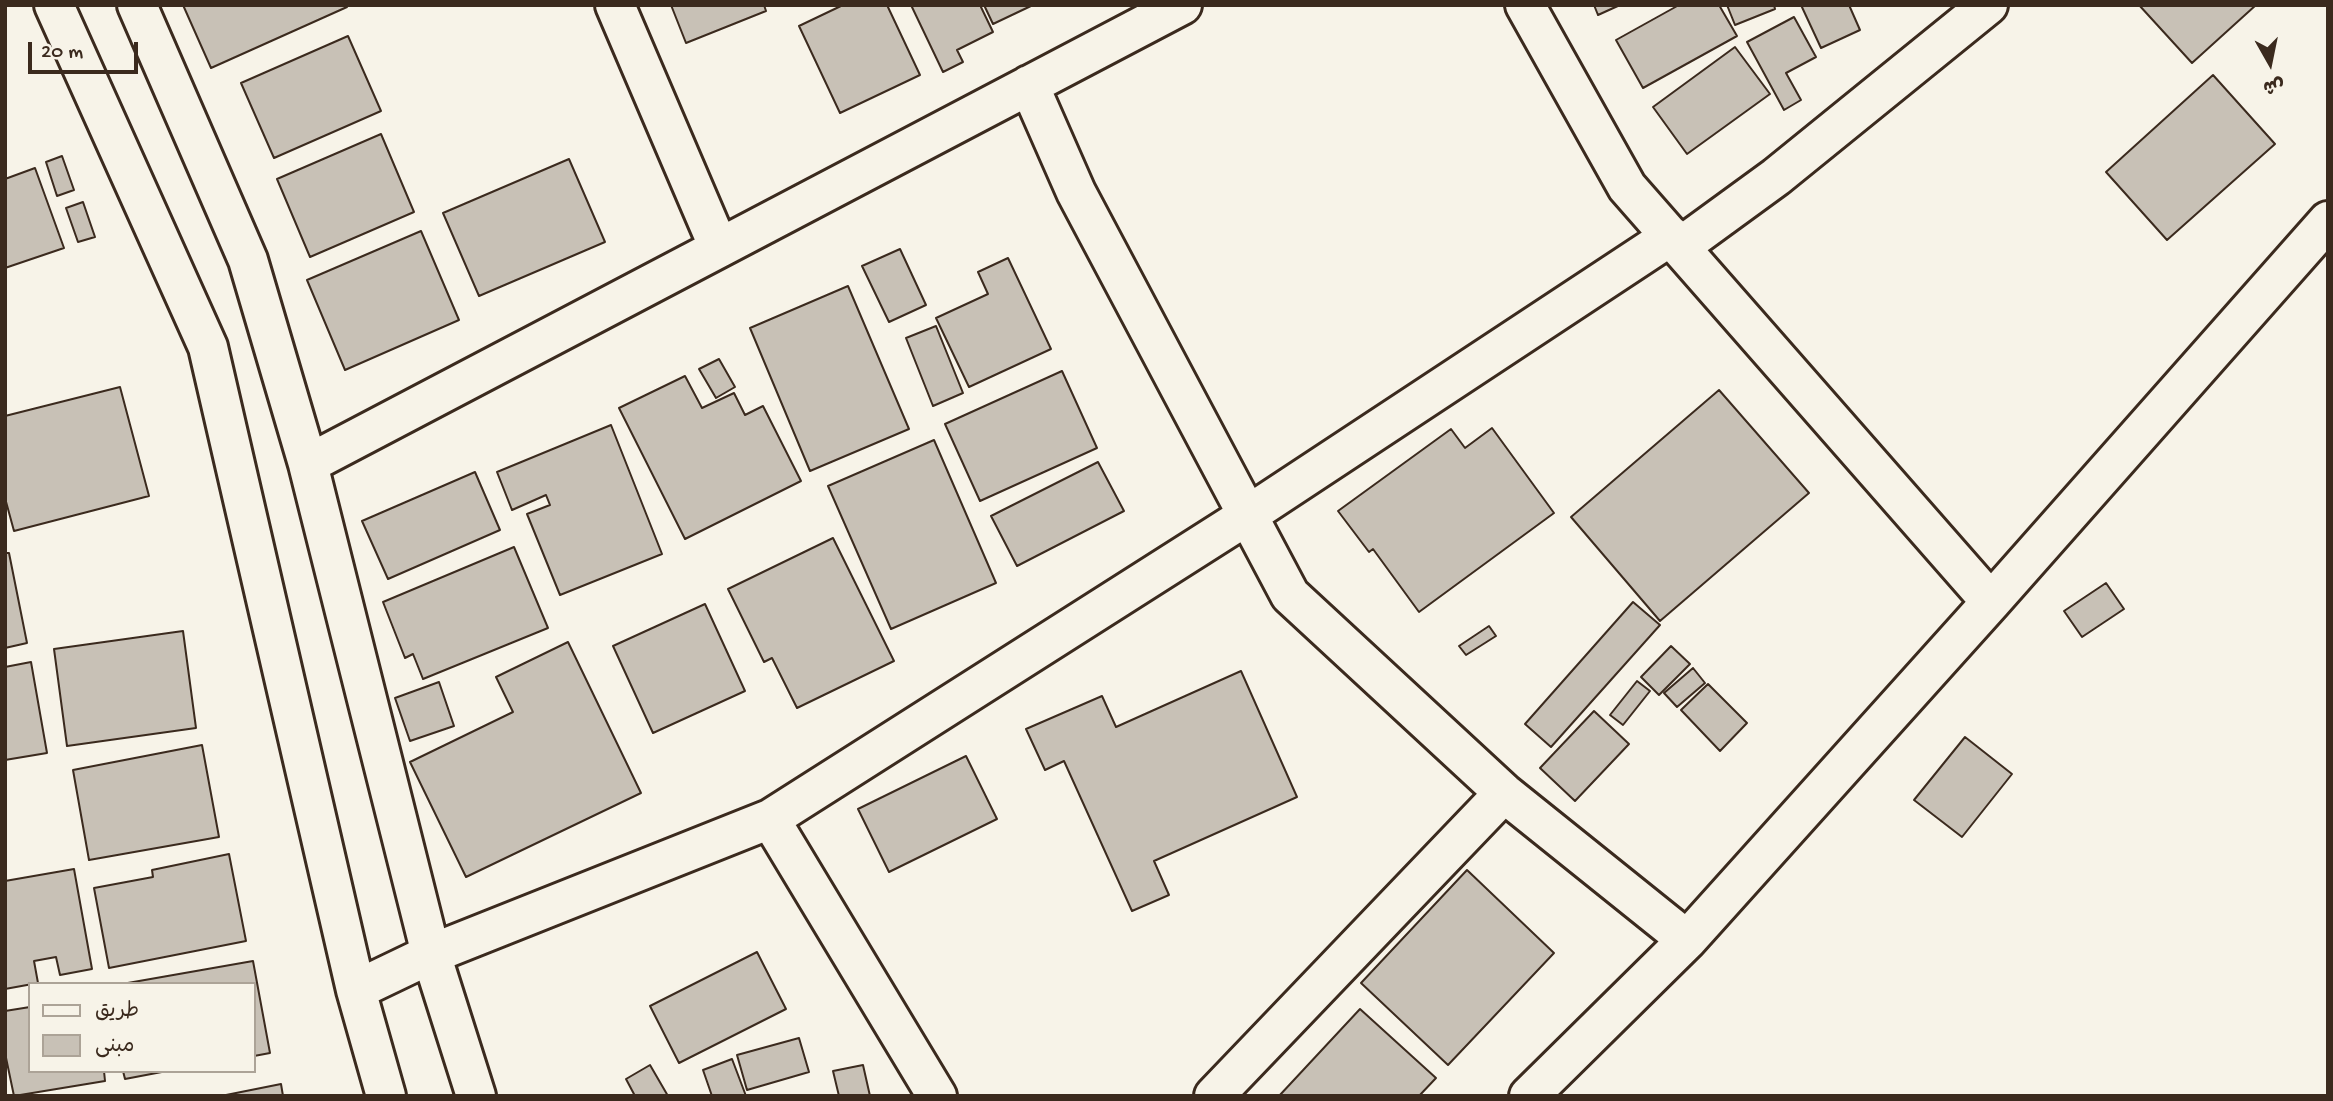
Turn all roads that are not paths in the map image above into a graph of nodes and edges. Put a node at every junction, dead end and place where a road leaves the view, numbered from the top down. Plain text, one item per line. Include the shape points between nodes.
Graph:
1 (54, 5) edge
2 (137, 5) edge
3 (615, 5) edge
4 (1182, 5) edge
5 (1525, 5) edge
6 (1987, 5) edge
7 (1029, 85) junction
8 (2328, 221) edge
9 (1676, 242) junction
10 (719, 248) junction
11 (308, 464) junction
12 (1248, 515) junction
13 (1991, 602) junction
14 (1504, 793) junction
15 (769, 819) junction
16 (1687, 940) junction
17 (431, 954) junction
18 (356, 990) junction
19 (386, 1096) edge
20 (476, 1096) edge
21 (937, 1096) edge
22 (1214, 1096) edge
23 (1529, 1096) edge

1 - 18 street via 208,347
2 - 11 street via 248,260
3 - 10 street
4 - 7 street
5 - 9 street via 1627,187
6 - 9 street via 1776,177
7 - 10 street
7 - 12 street via 1076,192
8 - 13 street
9 - 12 street
9 - 13 street
10 - 11 street
11 - 17 street
12 - 14 street via 1290,595
12 - 15 street
13 - 16 street
14 - 16 street
14 - 22 street
15 - 17 street
15 - 21 street
16 - 23 street
17 - 18 street
17 - 20 street
18 - 19 street

